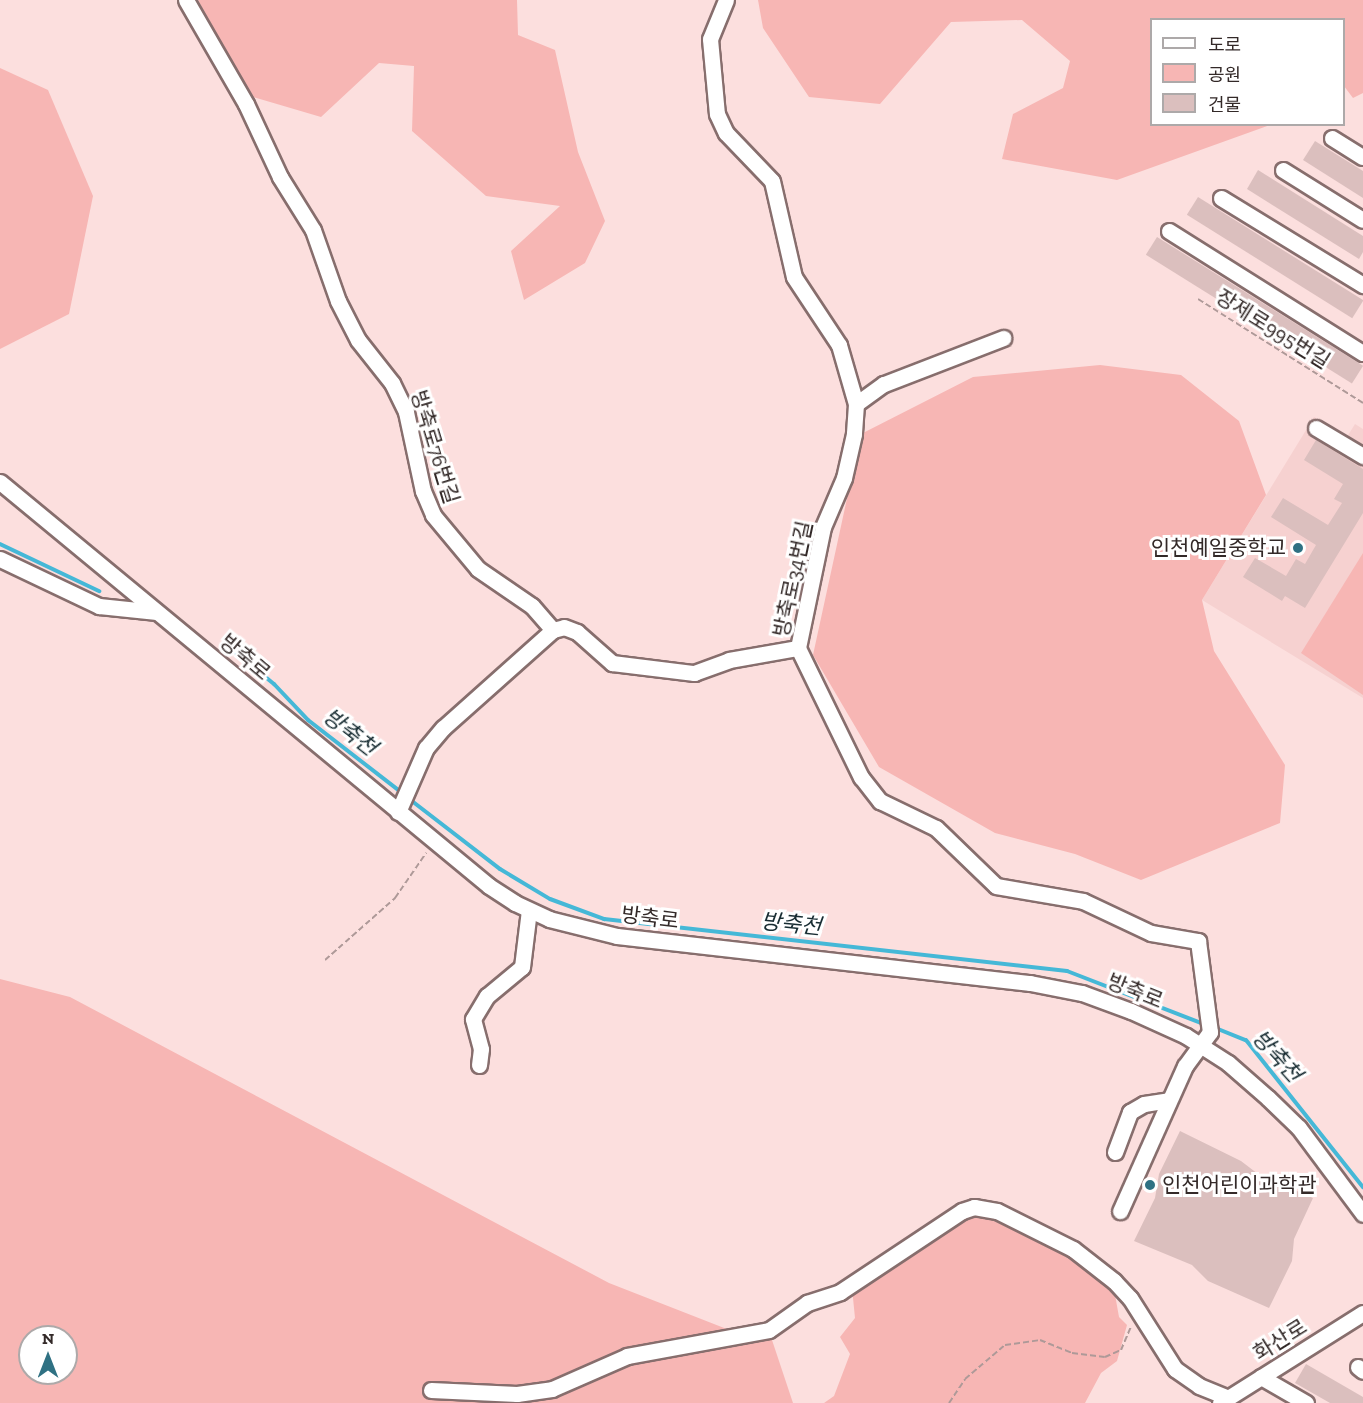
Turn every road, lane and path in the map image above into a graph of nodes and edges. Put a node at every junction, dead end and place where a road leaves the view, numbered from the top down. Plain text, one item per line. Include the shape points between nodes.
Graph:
1 (186, 0) edge
2 (726, 0) edge
3 (1332, 138) dead end
4 (1363, 157) edge
5 (1283, 170) dead end
6 (1221, 198) dead end
7 (1363, 220) edge
8 (1169, 231) dead end
9 (1363, 285) edge
10 (1198, 299) dead end
11 (1003, 338) dead end
12 (1363, 353) edge
13 (1363, 403) edge
14 (856, 404) junction
15 (1316, 428) dead end
16 (1363, 456) edge
17 (0, 482) edge
18 (0, 559) edge
19 (157, 612) junction
20 (553, 630) junction
21 (798, 648) junction
22 (402, 799) junction
23 (434, 841) junction
24 (529, 910) junction
25 (325, 960) dead end
26 (1200, 1045) junction
27 (479, 1065) dead end
28 (1169, 1100) junction
29 (1115, 1152) dead end
30 (1120, 1211) dead end
31 (1363, 1214) edge
32 (1138, 1311) junction
33 (1363, 1313) edge
34 (1261, 1377) junction
35 (431, 1390) dead end
36 (1224, 1401) edge
37 (949, 1403) edge
38 (1306, 1403) edge

1 - 20 street, 방축로76번길 via 246,104 280,177 313,230 338,301 353,330 392,383 406,412 423,491 433,515 478,568 532,606
2 - 14 street, 방축로34번길 via 710,39 717,114 726,133 772,182 794,277 839,345
3 - 4 street
5 - 7 street
6 - 9 street
8 - 12 street
10 - 13 path, 장제로995번길
11 - 14 street via 884,384
14 - 21 street, 방축로34번길 via 852,445 844,478 824,527
15 - 16 street
17 - 19 street, 방축로
18 - 19 street via 99,606
19 - 22 street, 방축로
20 - 21 street via 564,627 577,632 612,663 694,673 729,660
20 - 22 street via 443,728 426,748
21 - 26 street, 방축로34번길 via 861,777 880,801 936,828 996,886 1083,901 1151,933 1197,941 1210,1032
22 - 23 street, 방축로
23 - 24 street, 방축로 via 489,886
23 - 25 path via 394,898
24 - 26 street, 방축로 via 580,929 617,936 1030,982 1082,993 1131,1011
24 - 27 street via 522,967 487,996 473,1019 481,1049
26 - 28 street, 방축로34번길
26 - 31 street, 방축로 via 1228,1063 1299,1128
28 - 29 street via 1144,1104 1130,1112
28 - 30 street, 방축로34번길
32 - 35 street via 1114,1281 1073,1249 997,1211 974,1207 962,1211 840,1292 807,1303 769,1330 627,1356 552,1389 517,1394
32 - 36 street via 1175,1369
32 - 37 path via 1121,1350 1105,1357 1072,1353 1040,1340 1005,1345 965,1379
33 - 34 street, 화산로
34 - 36 street, 화산로
34 - 38 street

